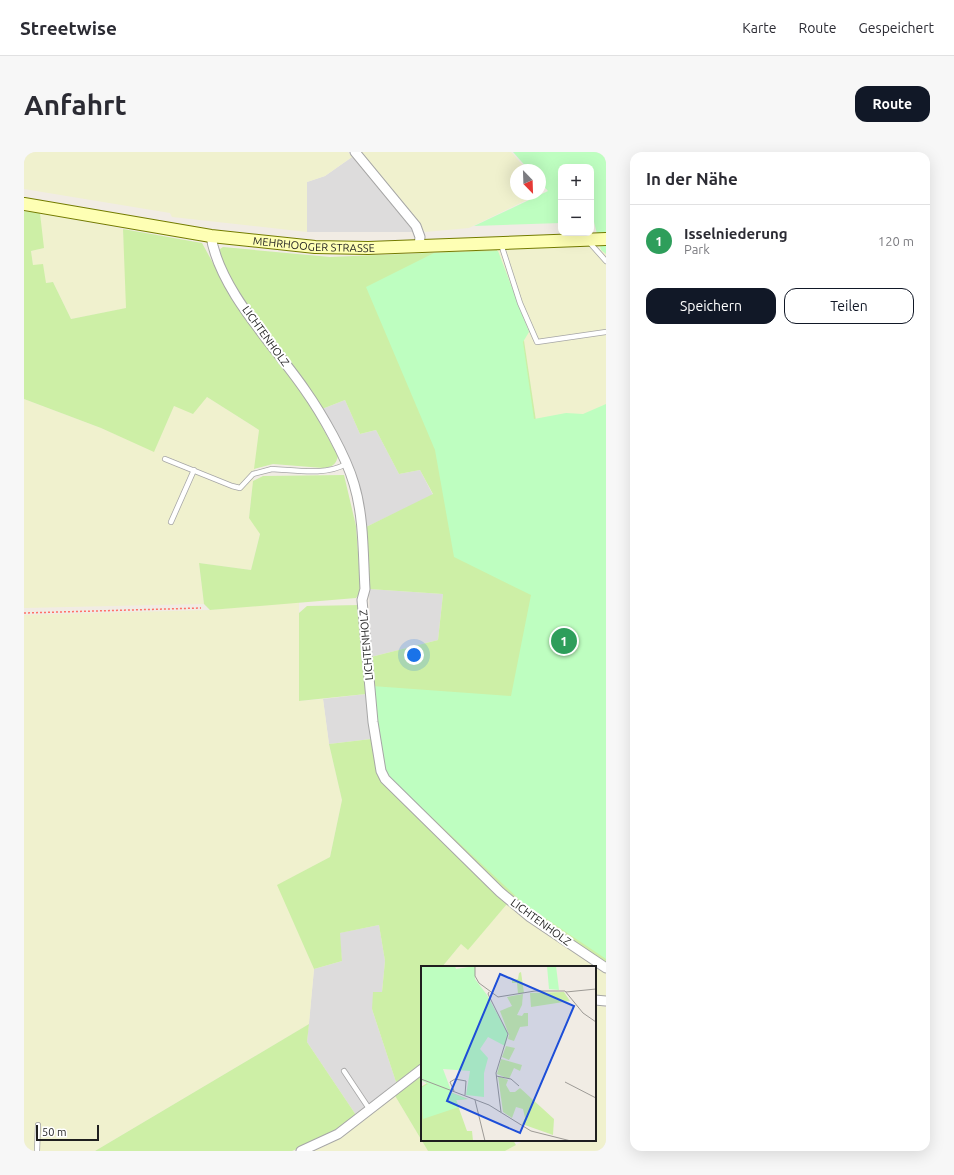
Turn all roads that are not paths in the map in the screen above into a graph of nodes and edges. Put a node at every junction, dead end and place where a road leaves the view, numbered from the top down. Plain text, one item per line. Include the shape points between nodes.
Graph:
1 (355, 152) edge
2 (24, 204) edge
3 (211, 236) junction
4 (606, 239) edge
5 (586, 240) junction
6 (500, 243) junction
7 (419, 246) junction
8 (606, 261) edge
9 (606, 332) edge
10 (165, 459) dead end
11 (346, 464) junction
12 (194, 470) junction
13 (171, 522) dead end
14 (606, 968) edge
15 (596, 1000) edge
16 (606, 1001) edge
17 (421, 1071) edge
18 (344, 1072) dead end
19 (370, 1110) junction
20 (38, 1125) dead end
21 (37, 1151) edge
22 (301, 1151) edge

1 - 7 street via 416,226 420,237
2 - 3 main road, MEHRHOOGER STRASSE
3 - 7 main road, MEHRHOOGER STRASSE via 315,246
3 - 11 street, LICHTENHOLZ via 213,252 231,286 252,319 305,390 323,418
4 - 5 main road, MEHRHOOGER STRASSE
5 - 6 main road, MEHRHOOGER STRASSE
5 - 8 lane
6 - 7 main road, MEHRHOOGER STRASSE
6 - 9 lane via 520,303 537,342
10 - 12 lane
11 - 12 lane via 328,471 263,470 253,474 240,488
11 - 14 street, LICHTENHOLZ via 354,484 360,515 365,589 362,600 373,722 381,771 385,779 500,892 530,917
12 - 13 lane
15 - 16 street
17 - 19 street
18 - 19 lane
19 - 22 street via 338,1134
20 - 21 lane

